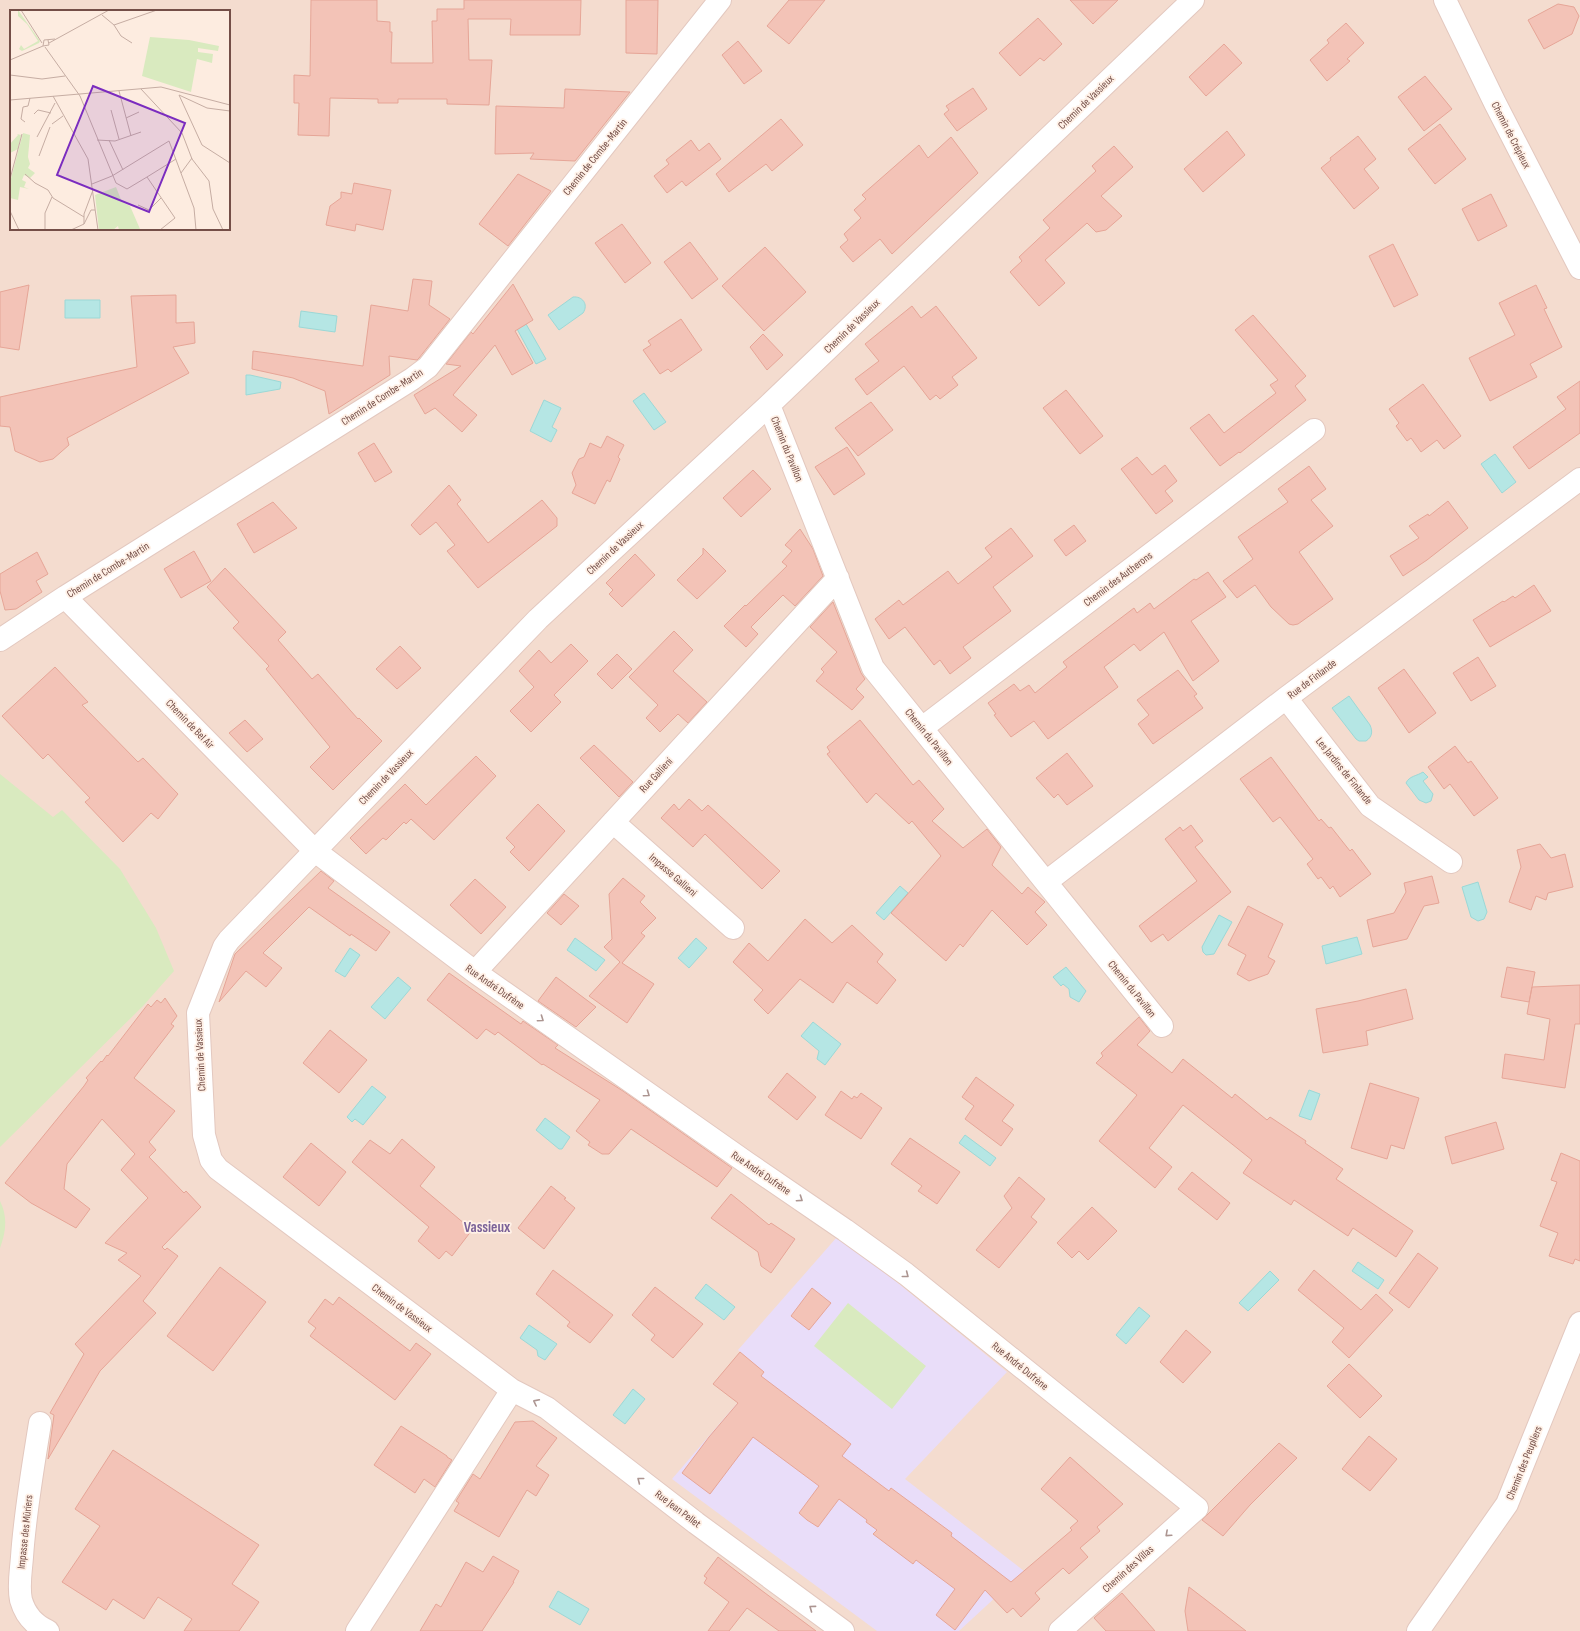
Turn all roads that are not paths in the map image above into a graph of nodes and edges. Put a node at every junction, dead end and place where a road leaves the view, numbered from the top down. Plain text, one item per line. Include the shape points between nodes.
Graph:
1 (720, 0) edge
2 (1193, 0) edge
3 (1445, 0) edge
4 (1580, 268) edge
5 (769, 405) junction
6 (1314, 430) dead end
7 (1580, 479) edge
8 (838, 578) junction
9 (65, 597) junction
10 (0, 640) edge
11 (1286, 698) junction
12 (922, 728) junction
13 (613, 822) junction
14 (314, 851) junction
15 (1451, 862) dead end
16 (1046, 882) junction
17 (733, 928) dead end
18 (475, 972) junction
19 (1162, 1026) dead end
20 (1580, 1323) edge
21 (512, 1390) junction
22 (40, 1423) dead end
23 (1197, 1508) joint
24 (48, 1631) edge
25 (357, 1631) edge
26 (843, 1631) edge
27 (1060, 1631) edge
28 (1418, 1631) edge

1 - 9 street, Chemin de Combe-Martin via 428,367
2 - 5 street, Chemin de Vassieux
3 - 4 street, Chemin de Crépieux via 1498,110
5 - 8 street, Chemin du Pavillon
5 - 14 street, Chemin de Vassieux via 538,619
6 - 12 street, Chemin des Autherons
7 - 11 street, Rue de Finlande
8 - 12 street, Chemin du Pavillon via 873,668
8 - 13 street, Rue Gallieni
9 - 10 street, Chemin de Combe-Martin
9 - 14 street, Chemin de Bel Air
11 - 15 street, Les Jardins de Finlande via 1370,806
11 - 16 street, Rue de Finlande
12 - 16 street, Chemin du Pavillon
13 - 17 street, Impasse Gallieni
13 - 18 street, Rue Gallieni
14 - 18 street, Rue André Dufrène
14 - 21 street, Chemin de Vassieux via 228,940 198,1013 204,1135 211,1160 218,1169
16 - 19 street, Chemin du Pavillon
18 -> 23 street, Rue André Dufrène via 906,1274
20 - 28 street, Chemin des Peupliers via 1507,1504
21 - 25 street
26 -> 21 street, Rue Jean Pellet via 696,1523 547,1408
22 - 24 street, Impasse des Mûriers via 25,1523 19,1588 25,1611 38,1627
23 -> 27 street, Chemin des Villas

